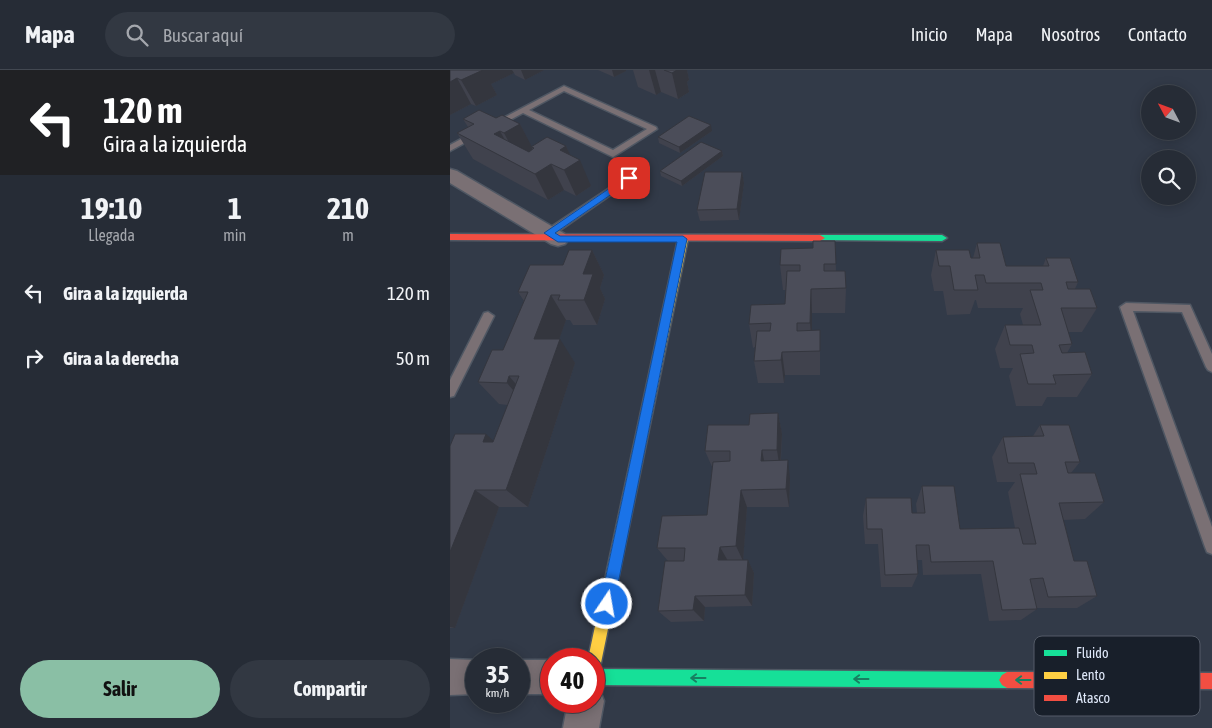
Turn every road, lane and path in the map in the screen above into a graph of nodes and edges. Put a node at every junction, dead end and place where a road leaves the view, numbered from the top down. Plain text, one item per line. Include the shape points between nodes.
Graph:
1 (523, 110) junction
2 (450, 148) edge
3 (450, 175) edge
4 (629, 178) dead end
5 (553, 236) junction
6 (450, 237) edge
7 (942, 238) dead end
8 (683, 239) junction
9 (488, 316) dead end
10 (1212, 367) edge
11 (450, 392) edge
12 (1212, 547) edge
13 (597, 648) edge
14 (450, 677) edge
15 (465, 677) edge
16 (605, 677) edge
17 (1034, 680) edge
18 (584, 713) edge
19 (581, 728) edge

1 - 1 lane via 564,88 653,128 613,154
1 - 2 lane
3 - 5 street
4 - 5 lane
5 - 6 street
5 - 8 street
7 - 8 street
8 - 13 street
9 - 11 lane
10 - 12 lane via 1186,308 1126,307
14 - 15 street
17 -> 16 street
18 - 19 street

